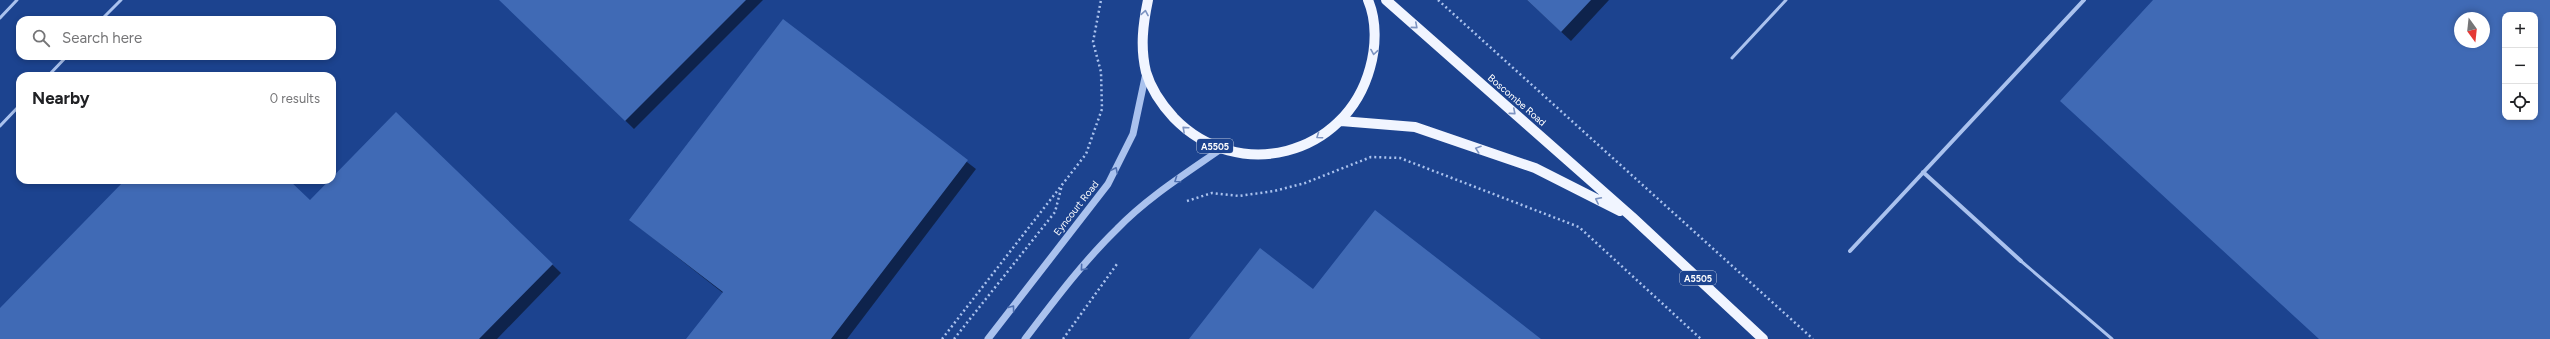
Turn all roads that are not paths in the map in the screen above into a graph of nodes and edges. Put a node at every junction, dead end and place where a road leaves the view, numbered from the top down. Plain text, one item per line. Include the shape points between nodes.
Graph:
1 (17, 0) edge
2 (121, 0) edge
3 (1148, 0) edge
4 (1368, 0) edge
5 (1386, 0) edge
6 (1786, 0) edge
7 (2084, 0) edge
8 (106, 16) edge
9 (0, 18) edge
10 (1732, 58) dead end
11 (63, 60) edge
12 (52, 72) edge
13 (1146, 72) junction
14 (16, 109) edge
15 (1341, 121) junction
16 (0, 126) edge
17 (1221, 149) junction
18 (1923, 172) junction
19 (1632, 217) junction
20 (1850, 251) dead end
21 (2021, 261) joint
22 (988, 339) edge
23 (1025, 339) edge
24 (1763, 339) edge
25 (2112, 339) edge

1 - 9 lane
2 - 8 lane
13 -> 3 main road, A5505 via 1141,36
4 -> 15 main road, A5505 via 1372,9 1375,50 1364,88
5 -> 19 main road, Boscombe Road / A5505
6 - 10 lane
7 - 18 street
11 - 12 lane
17 -> 13 main road, A5505 via 1188,132 1162,105
22 -> 13 street, Eyncourt Road via 1108,184 1133,134
14 - 16 lane
15 -> 17 main road, A5505 via 1306,146 1263,155
19 -> 15 main road, Boscombe Road / A5505 via 1535,168 1415,127
17 -> 23 street via 1153,197 1117,228
18 - 20 street
18 - 21 street
19 - 24 main road, Boscombe Road / A5505
21 - 25 lane

